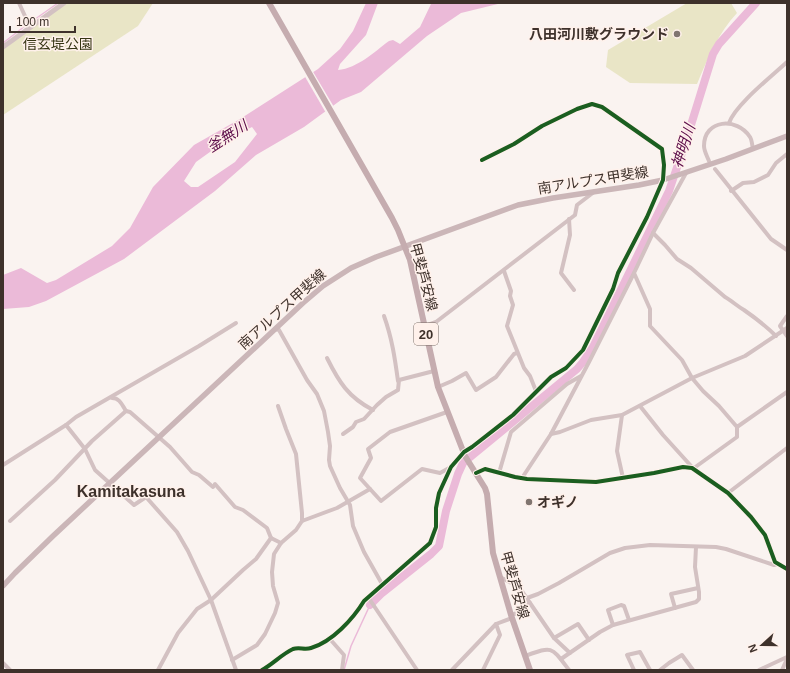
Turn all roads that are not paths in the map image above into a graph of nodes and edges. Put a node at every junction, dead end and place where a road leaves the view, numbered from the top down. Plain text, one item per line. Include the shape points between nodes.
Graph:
1 (19, 3) edge
2 (64, 3) edge
3 (269, 3) edge
4 (57, 5) edge
5 (29, 25) junction
6 (3, 47) edge
7 (787, 62) edge
8 (729, 123) junction
9 (787, 136) edge
10 (754, 149) junction
11 (787, 154) edge
12 (482, 160) dead end
13 (709, 161) dead end
14 (715, 169) dead end
15 (683, 174) junction
16 (664, 180) junction
17 (595, 191) junction
18 (731, 191) junction
19 (569, 220) junction
20 (653, 233) junction
21 (404, 246) junction
22 (787, 250) edge
23 (504, 271) junction
24 (634, 272) junction
25 (574, 290) dead end
26 (384, 316) dead end
27 (787, 316) edge
28 (236, 324) dead end
29 (424, 326) junction
30 (275, 329) junction
31 (785, 329) edge
32 (776, 336) junction
33 (787, 336) edge
34 (517, 352) junction
35 (327, 358) dead end
36 (434, 371) junction
37 (582, 375) junction
38 (692, 378) junction
39 (398, 382) junction
40 (438, 387) junction
41 (536, 391) junction
42 (787, 392) edge
43 (95, 406) junction
44 (278, 406) dead end
45 (640, 406) junction
46 (372, 410) junction
47 (126, 411) junction
48 (447, 412) junction
49 (622, 415) junction
50 (66, 425) junction
51 (737, 427) junction
52 (343, 434) dead end
53 (551, 434) junction
54 (160, 437) junction
55 (787, 448) edge
56 (85, 449) junction
57 (465, 454) junction
58 (3, 465) edge
59 (451, 467) junction
60 (693, 468) junction
61 (476, 473) junction
62 (499, 473) junction
63 (522, 478) junction
64 (623, 478) junction
65 (110, 483) junction
66 (370, 489) junction
67 (728, 493) junction
68 (348, 502) junction
69 (10, 521) dead end
70 (302, 521) junction
71 (272, 538) junction
72 (281, 543) junction
73 (696, 546) junction
74 (777, 564) junction
75 (787, 569) edge
76 (500, 577) junction
77 (382, 584) junction
78 (3, 586) edge
79 (698, 588) junction
80 (369, 597) junction
81 (527, 598) junction
82 (211, 600) junction
83 (530, 603) junction
84 (675, 608) junction
85 (511, 616) junction
86 (629, 620) junction
87 (496, 624) junction
88 (613, 625) junction
89 (329, 638) junction
90 (554, 638) junction
91 (589, 640) junction
92 (570, 653) junction
93 (525, 656) junction
94 (787, 658) edge
95 (561, 659) junction
96 (232, 660) junction
97 (3, 662) edge
98 (10, 670) edge
99 (158, 670) edge
100 (236, 670) edge
101 (262, 670) edge
102 (342, 670) edge
103 (417, 670) edge
104 (452, 670) edge
105 (483, 670) edge
106 (530, 670) edge
107 (569, 670) edge
108 (634, 670) edge
109 (650, 670) edge
110 (660, 670) edge
111 (694, 670) edge
112 (759, 670) edge
113 (782, 670) edge

1 - 5 street
2 - 4 street
3 - 21 main road, 甲斐芦安線 / 20 via 388,212
4 - 5 street
5 - 6 street
7 - 8 street via 754,92 732,116
8 - 10 street via 745,131
8 - 13 street via 716,126 708,133 704,147
9 - 10 main road, 南アルプス甲斐線
10 - 15 main road, 南アルプス甲斐線
11 - 18 street via 776,163 768,175 754,182 743,183
12 - 16 street via 542,126 592,104 602,107 662,149
14 - 18 street
15 - 16 main road, 南アルプス甲斐線
15 - 20 street
16 - 17 main road, 南アルプス甲斐線
16 - 41 street via 583,350 566,368
17 - 19 street via 577,205 575,215
17 - 21 main road, 南アルプス甲斐線 via 518,205
18 - 22 street via 771,239
19 - 23 street
19 - 25 street via 570,235 561,273
20 - 24 street
20 - 32 street via 677,259 725,297 762,321
21 - 29 main road, 甲斐芦安線 / 20 via 410,260
21 - 30 main road, 南アルプス甲斐線 via 376,256 340,274 308,298
23 - 29 street via 436,322
23 - 34 street via 514,306 506,326
24 - 37 street
24 - 38 street via 650,308 650,326 682,360
26 - 39 street via 393,346
27 - 31 street via 780,326
28 - 43 street
29 - 36 main road, 甲斐芦安線 / 20
30 - 54 main road, 南アルプス甲斐線
30 - 68 street via 279,330 317,394 324,411 330,446 329,460
31 - 32 street
31 - 33 street
32 - 38 street via 745,356
34 - 40 street via 496,377 476,390 466,373
34 - 41 street
35 - 46 street via 343,386
36 - 39 street
36 - 40 main road, 甲斐芦安線 / 20
37 - 53 street
37 - 62 street via 567,384 511,432
38 - 45 street
38 - 51 street
39 - 46 street via 398,390
40 - 48 main road, 甲斐芦安線 / 20
41 - 57 street via 513,415
42 - 51 street
43 - 47 street via 116,398
43 - 50 street
44 - 70 street via 296,454
45 - 49 street
45 - 60 street
46 - 52 street
47 - 54 street
47 - 56 street
48 - 57 main road, 甲斐芦安線 / 20
48 - 66 street via 390,432 368,449 371,458 360,478
49 - 53 street via 592,420
49 - 64 street via 617,451
50 - 56 street
50 - 58 street
51 - 60 street via 737,437
53 - 63 street
54 - 65 main road, 南アルプス甲斐線
54 - 71 street via 192,472 214,486 235,507 267,528
55 - 67 street
56 - 65 street via 95,470
56 - 69 street
57 - 59 street
57 - 61 main road, 甲斐芦安線 / 20
59 - 66 street via 440,473 422,469 381,501
59 - 77 street via 439,493 436,527 430,543
60 - 64 street via 683,467
60 - 67 street
61 - 62 street via 485,470
61 - 76 main road, 甲斐芦安線 / 20 via 487,494 491,540
62 - 63 street
63 - 64 street via 596,482
65 - 78 main road, 南アルプス甲斐線
65 - 82 street via 134,505 146,497 176,532 188,551
66 - 68 street
67 - 74 street via 762,529
68 - 70 street
68 - 77 street via 353,526
70 - 72 street
71 - 72 street
71 - 82 street via 256,559
72 - 96 street via 274,554 272,572 278,603 275,613 257,644
73 - 74 street via 726,549
73 - 79 street via 694,567
73 - 81 street via 646,545 625,548 610,553 559,583
74 - 75 street
76 - 81 street via 519,587
76 - 85 main road, 甲斐芦安線 / 20
77 - 80 street
79 - 84 street via 699,599 696,602
79 - 84 street via 671,594
80 - 89 street via 343,627
80 - 103 street
81 - 83 street
82 - 96 street
82 - 99 street via 197,609 178,633
83 - 85 street
83 - 90 street
84 - 86 street
85 - 87 street
85 - 93 main road, 甲斐芦安線 / 20
86 - 88 street
86 - 88 street via 624,606 621,605 608,610
87 - 104 street
87 - 105 street via 500,635
88 - 91 street
89 - 101 street via 310,648 293,649
89 - 102 street via 344,655
90 - 91 street via 578,624
90 - 92 street
91 - 92 street
92 - 95 street
93 - 95 street via 546,649 556,652
93 - 106 main road, 甲斐芦安線 / 20
94 - 112 street
94 - 113 street
95 - 107 street
96 - 100 street
97 - 98 street
108 - 109 street via 627,655 640,652
110 - 111 street via 682,655

